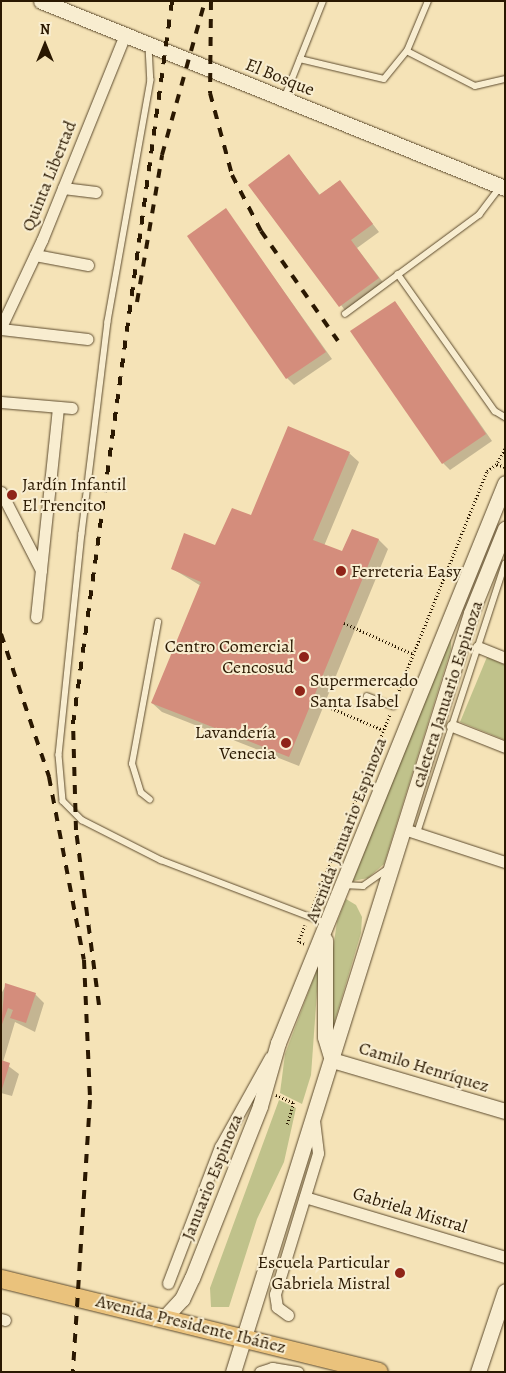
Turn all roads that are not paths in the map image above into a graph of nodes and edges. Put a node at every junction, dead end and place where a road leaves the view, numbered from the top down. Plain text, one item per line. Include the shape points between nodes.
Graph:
1 (41, 1) edge
2 (323, 1) edge
3 (428, 1) edge
4 (125, 35) junction
5 (149, 45) junction
6 (407, 51) junction
7 (300, 59) junction
8 (505, 79) edge
9 (284, 99) junction
10 (63, 188) junction
11 (503, 188) edge
12 (96, 192) dead end
13 (35, 255) junction
14 (88, 265) dead end
15 (398, 274) junction
16 (345, 314) dead end
17 (1, 328) edge
18 (87, 339) dead end
19 (1, 402) edge
20 (58, 407) junction
21 (72, 408) dead end
22 (505, 417) edge
23 (505, 483) edge
24 (1, 492) edge
25 (505, 529) edge
26 (475, 555) junction
27 (505, 564) edge
28 (41, 570) junction
29 (480, 589) junction
30 (36, 617) dead end
31 (158, 622) dead end
32 (478, 647) junction
33 (505, 658) edge
34 (367, 696) dead end
35 (393, 706) dead end
36 (452, 726) junction
37 (505, 747) edge
38 (150, 800) dead end
39 (411, 831) junction
40 (505, 862) edge
41 (391, 866) junction
42 (343, 885) junction
43 (327, 928) junction
44 (278, 1043) junction
45 (332, 1060) junction
46 (505, 1111) edge
47 (314, 1119) junction
48 (306, 1197) junction
49 (505, 1257) edge
50 (1, 1279) edge
51 (168, 1283) dead end
52 (505, 1291) edge
53 (288, 1315) dead end
54 (165, 1317) junction
55 (244, 1336) junction
56 (233, 1372) edge
57 (260, 1372) edge
58 (298, 1372) edge
59 (380, 1372) edge
60 (478, 1372) edge

1 - 4 main road, El Bosque
2 - 7 lane
3 - 6 lane
4 - 5 main road, El Bosque
4 - 10 street, Quinta Libertad
5 - 9 main road, El Bosque
5 - 43 lane via 151,80 133,168 116,301 108,322 82,533 59,755 63,801 82,820 162,860
6 - 7 lane via 384,79
6 - 8 lane via 475,86
7 - 9 lane
9 - 11 main road, El Bosque
10 - 12 street
10 - 13 street, Quinta Libertad
11 - 15 lane via 479,215
13 - 14 street
13 - 17 street, Quinta Libertad
15 - 16 lane
15 - 22 lane via 495,411
17 - 18 street
19 - 20 street
20 - 21 street
20 - 28 street
23 - 26 main road, Avenida Januario Espinoza
24 - 28 street
25 - 29 main road
26 - 29 lane
26 - 42 main road, Avenida Januario Espinoza
27 - 32 lane, caletera Januario Espinoza
28 - 30 street
29 - 39 main road
31 - 38 lane via 132,764 141,793
32 - 33 street
32 - 36 lane, caletera Januario Espinoza
34 - 35 lane
36 - 37 street
36 - 39 lane, caletera Januario Espinoza
39 - 40 street
39 - 41 main road
41 - 42 lane via 368,884
41 - 45 main road
42 - 43 main road, Avenida Januario Espinoza
43 - 44 main road, Januario Espinoza
43 - 45 main road, Avenida Januario Espinoza via 326,1037
44 - 51 street, Januario Espinoza via 220,1147
44 - 54 main road, Januario Espinoza via 260,1106 192,1278 182,1299
45 - 46 main road, Camilo Henríquez
45 - 47 main road
47 - 48 street via 318,1153
47 - 55 main road
48 - 49 street, Gabriela Mistral
48 - 53 street via 276,1294 277,1307
50 - 54 main road, Avenida Presidente Ibáñez
52 - 60 main road
54 - 55 main road, Avenida Presidente Ibáñez
55 - 56 main road
55 - 59 main road, Avenida Presidente Ibáñez
57 - 58 street, Avenida Presidente Ibáñez via 272,1368

